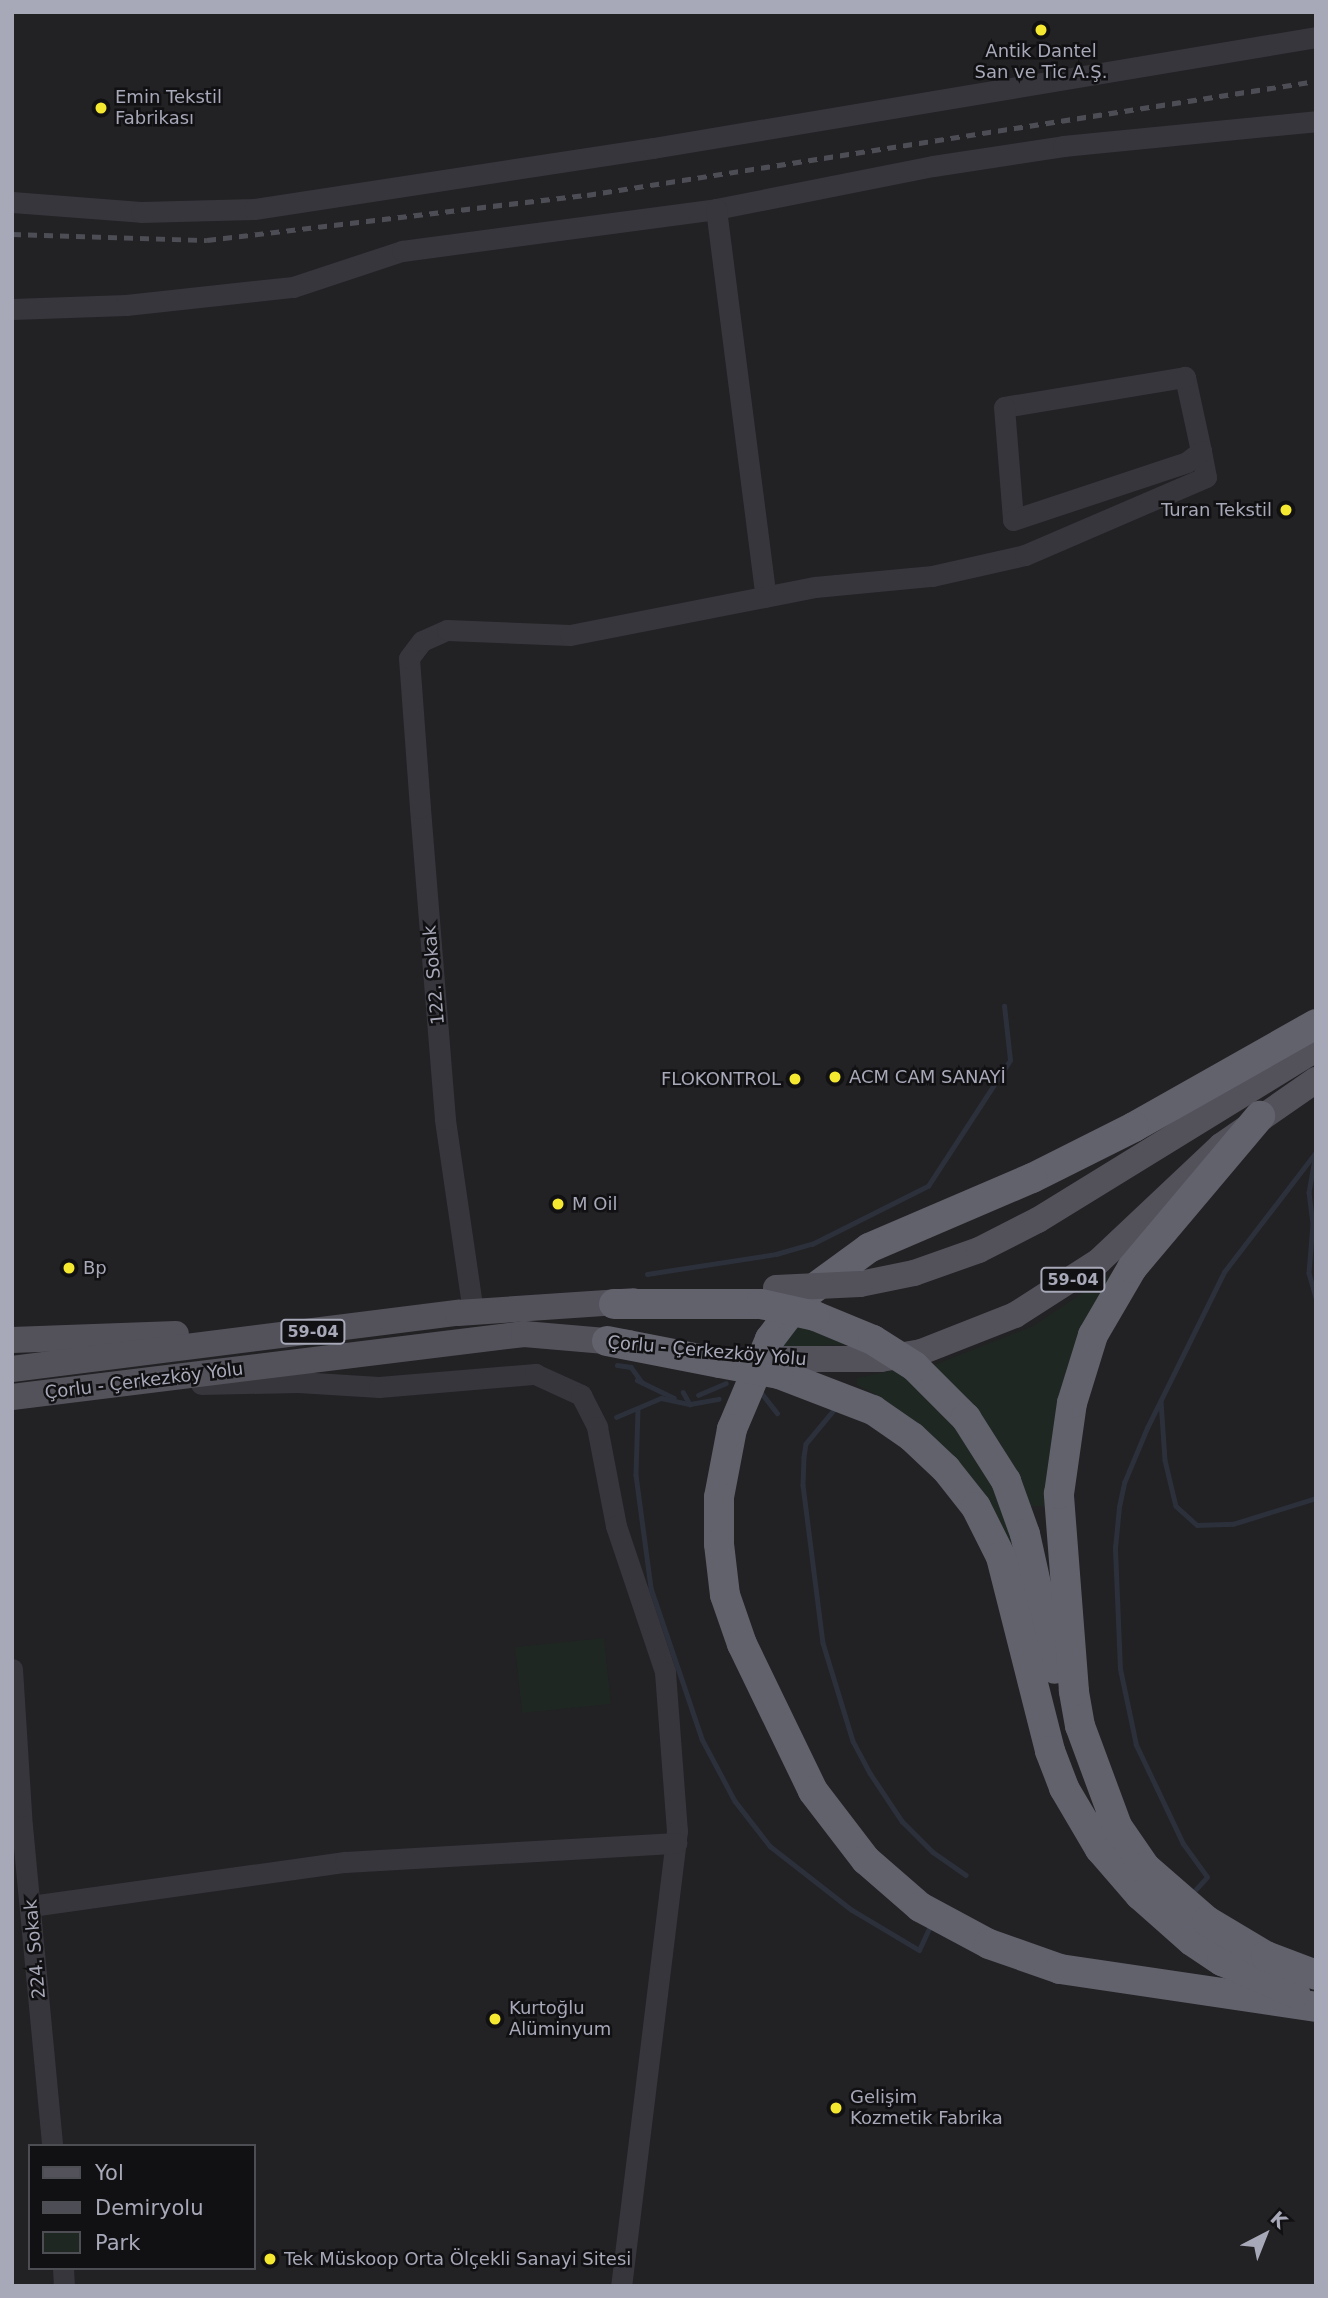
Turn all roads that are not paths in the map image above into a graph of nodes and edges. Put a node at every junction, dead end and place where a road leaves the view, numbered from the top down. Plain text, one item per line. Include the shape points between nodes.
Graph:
1 (1316, 37) edge
2 (1316, 121) edge
3 (12, 202) edge
4 (716, 209) junction
5 (12, 309) edge
6 (1201, 451) junction
7 (766, 597) junction
8 (1316, 1024) edge
9 (1316, 1049) edge
10 (1316, 1080) edge
11 (1260, 1116) junction
12 (769, 1296) junction
13 (614, 1304) joint
14 (473, 1312) junction
15 (12, 1340) edge
16 (254, 1340) junction
17 (607, 1341) joint
18 (777, 1366) junction
19 (12, 1369) edge
20 (112, 1386) junction
21 (12, 1397) edge
22 (12, 1669) edge
23 (1120, 1834) junction
24 (676, 1843) junction
25 (31, 1906) junction
26 (1316, 1975) edge
27 (1316, 1997) edge
28 (1316, 2007) edge
29 (52, 2144) edge
30 (621, 2286) edge

1 - 3 street via 653,148 254,209 141,212
2 - 4 street via 1063,146 933,166
4 - 5 street via 402,251 293,287 126,305
4 - 7 street
6 - 6 street via 1185,377 1004,407 1013,520 1187,462
6 - 7 street via 1206,477 1025,555 932,576
7 - 14 street, 122. Sokak via 570,635 447,630 422,641 409,658 445,1119
8 - 28 highway via 1123,1133 869,1248 802,1297 770,1339 732,1429 719,1497 725,1595 742,1644 813,1791 866,1860 920,1907 989,1944 1060,1969
9 - 12 main road, bridge via 1038,1220 979,1250 914,1273
10 - 11 main road, Çorlu - Çerkezköy Yolu / 59-04
11 - 18 main road, Çorlu - Çerkezköy Yolu / 59-04 via 1198,1166 1099,1261 1015,1315 921,1352
11 - 23 highway via 1132,1268 1093,1335 1072,1403 1059,1494 1073,1679 1080,1726
12 - 13 highway
12 - 23 highway, bridge via 873,1340 914,1366 966,1418 1006,1481 1026,1534 1079,1756
13 - 14 main road, Çorlu - Çerkezköy Yolu / 59-04
14 - 16 main road, Çorlu - Çerkezköy Yolu / 59-04
15 - 16 main road via 126,1334
16 - 19 main road, Çorlu - Çerkezköy Yolu / 59-04
17 - 18 highway, bridge
17 - 20 main road, Çorlu - Çerkezköy Yolu / 59-04 via 524,1334
18 - 27 highway via 873,1410 912,1437 976,1507 1014,1596 1041,1721 1064,1788 1120,1874 1164,1918 1222,1961 1291,1992
20 - 21 main road, Çorlu - Çerkezköy Yolu / 59-04
20 - 24 street via 298,1382 379,1387 536,1374 581,1395 597,1427 616,1526 665,1672
22 - 25 street, 224. Sokak
23 - 26 highway via 1145,1867 1207,1921 1266,1956
24 - 25 street via 345,1862
24 - 30 street
25 - 29 street, 224. Sokak

